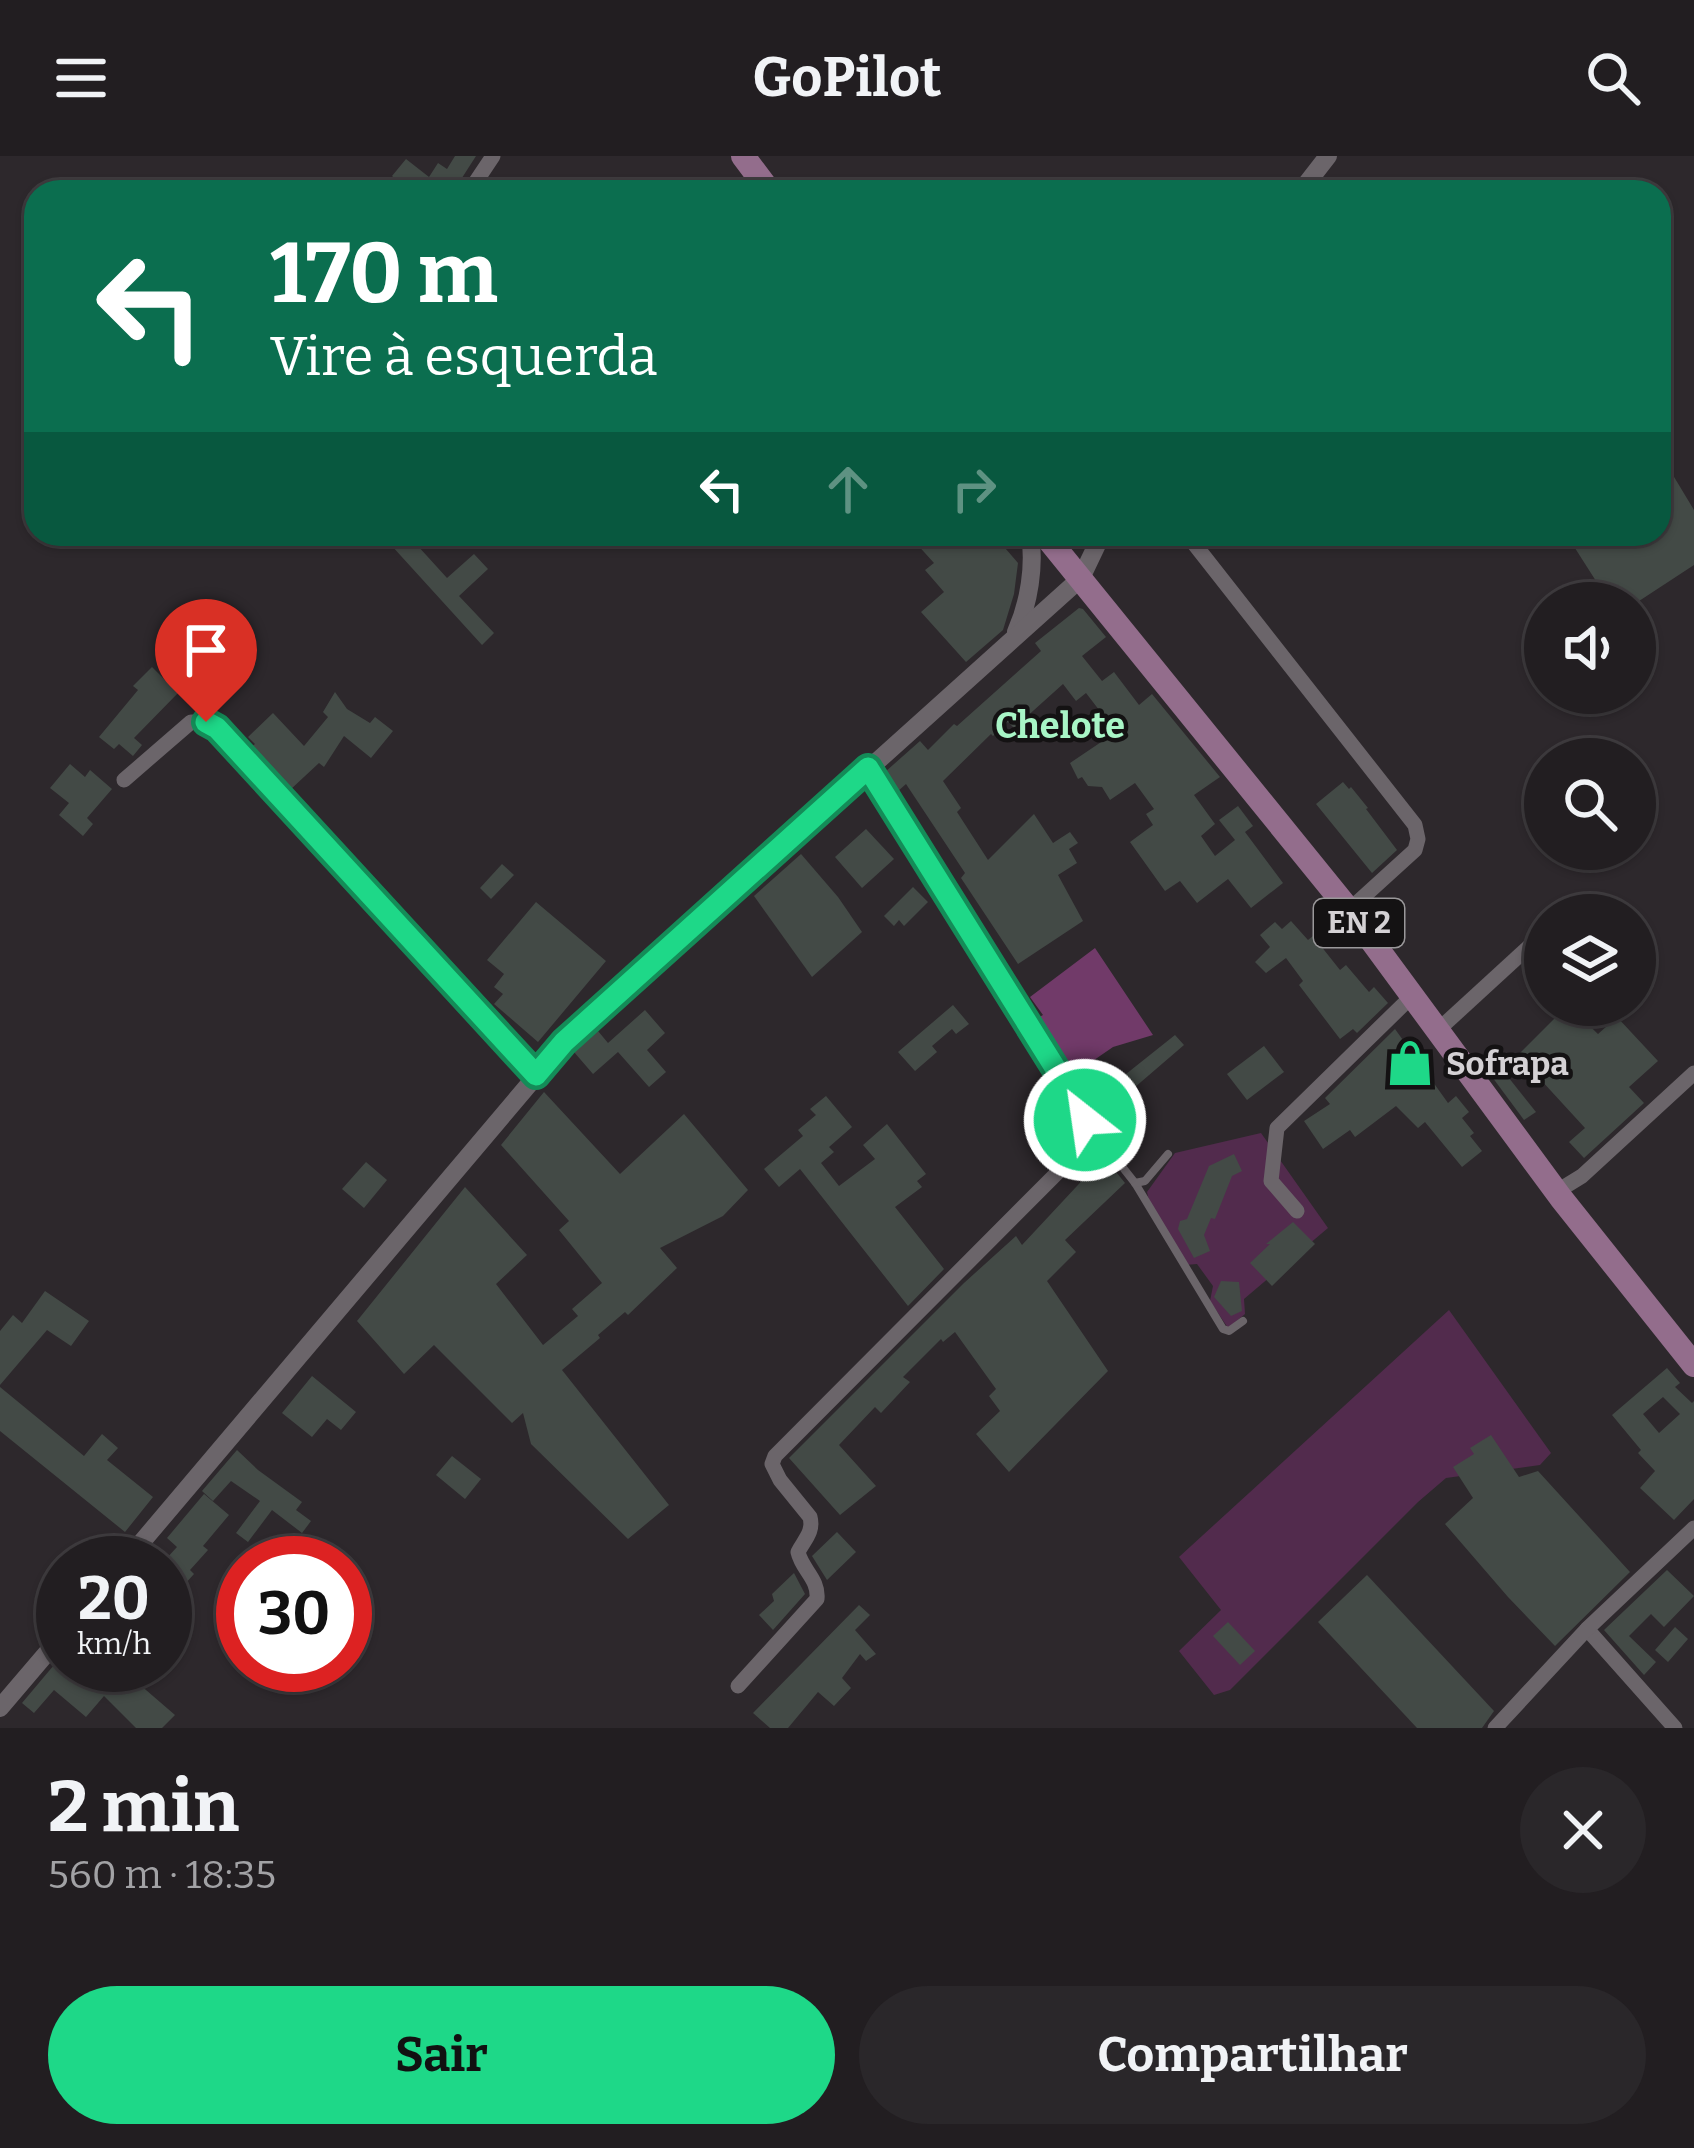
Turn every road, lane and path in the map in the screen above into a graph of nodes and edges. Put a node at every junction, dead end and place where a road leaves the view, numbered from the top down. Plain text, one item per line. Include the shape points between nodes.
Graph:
1 (742, 156) edge
2 (1328, 156) edge
3 (761, 180) edge
4 (1309, 180) edge
5 (1032, 546) edge
6 (1054, 546) edge
7 (1097, 546) edge
8 (1196, 546) edge
9 (1082, 578) junction
10 (1014, 637) junction
11 (868, 768) junction
12 (124, 780) dead end
13 (1349, 910) junction
14 (1524, 951) edge
15 (1412, 996) junction
16 (1437, 1031) junction
17 (1694, 1073) edge
18 (536, 1075) junction
19 (1085, 1120) junction
20 (1168, 1154) dead end
21 (1135, 1183) junction
22 (1556, 1192) junction
23 (1297, 1211) dead end
24 (1243, 1321) dead end
25 (1691, 1353) edge
26 (1694, 1528) edge
27 (147, 1536) edge
28 (1587, 1629) junction
29 (36, 1666) edge
30 (738, 1686) dead end
31 (0, 1708) edge
32 (1496, 1728) edge
33 (1675, 1728) edge

1 - 3 main road
2 - 4 street
5 - 10 street
6 - 9 main road, EN 2
7 - 9 street
8 - 13 street via 1415,825 1414,850
9 - 10 street
9 - 13 main road, EN 2
10 - 11 street
11 - 18 street
11 - 19 street
12 - 18 street via 191,722 217,728
13 - 15 main road, EN 2
14 - 16 street
15 - 16 main road, EN 2
15 - 23 street via 1276,1128 1271,1181
16 - 22 main road, EN 2
17 - 22 street
18 - 27 street
19 - 21 lane
19 - 30 street via 1076,1154 775,1456 775,1473 810,1517 798,1552 818,1599
20 - 21 lane
21 - 24 lane via 1223,1329
22 - 25 main road, EN 2
26 - 28 street
28 - 32 street
28 - 33 street
29 - 31 street

